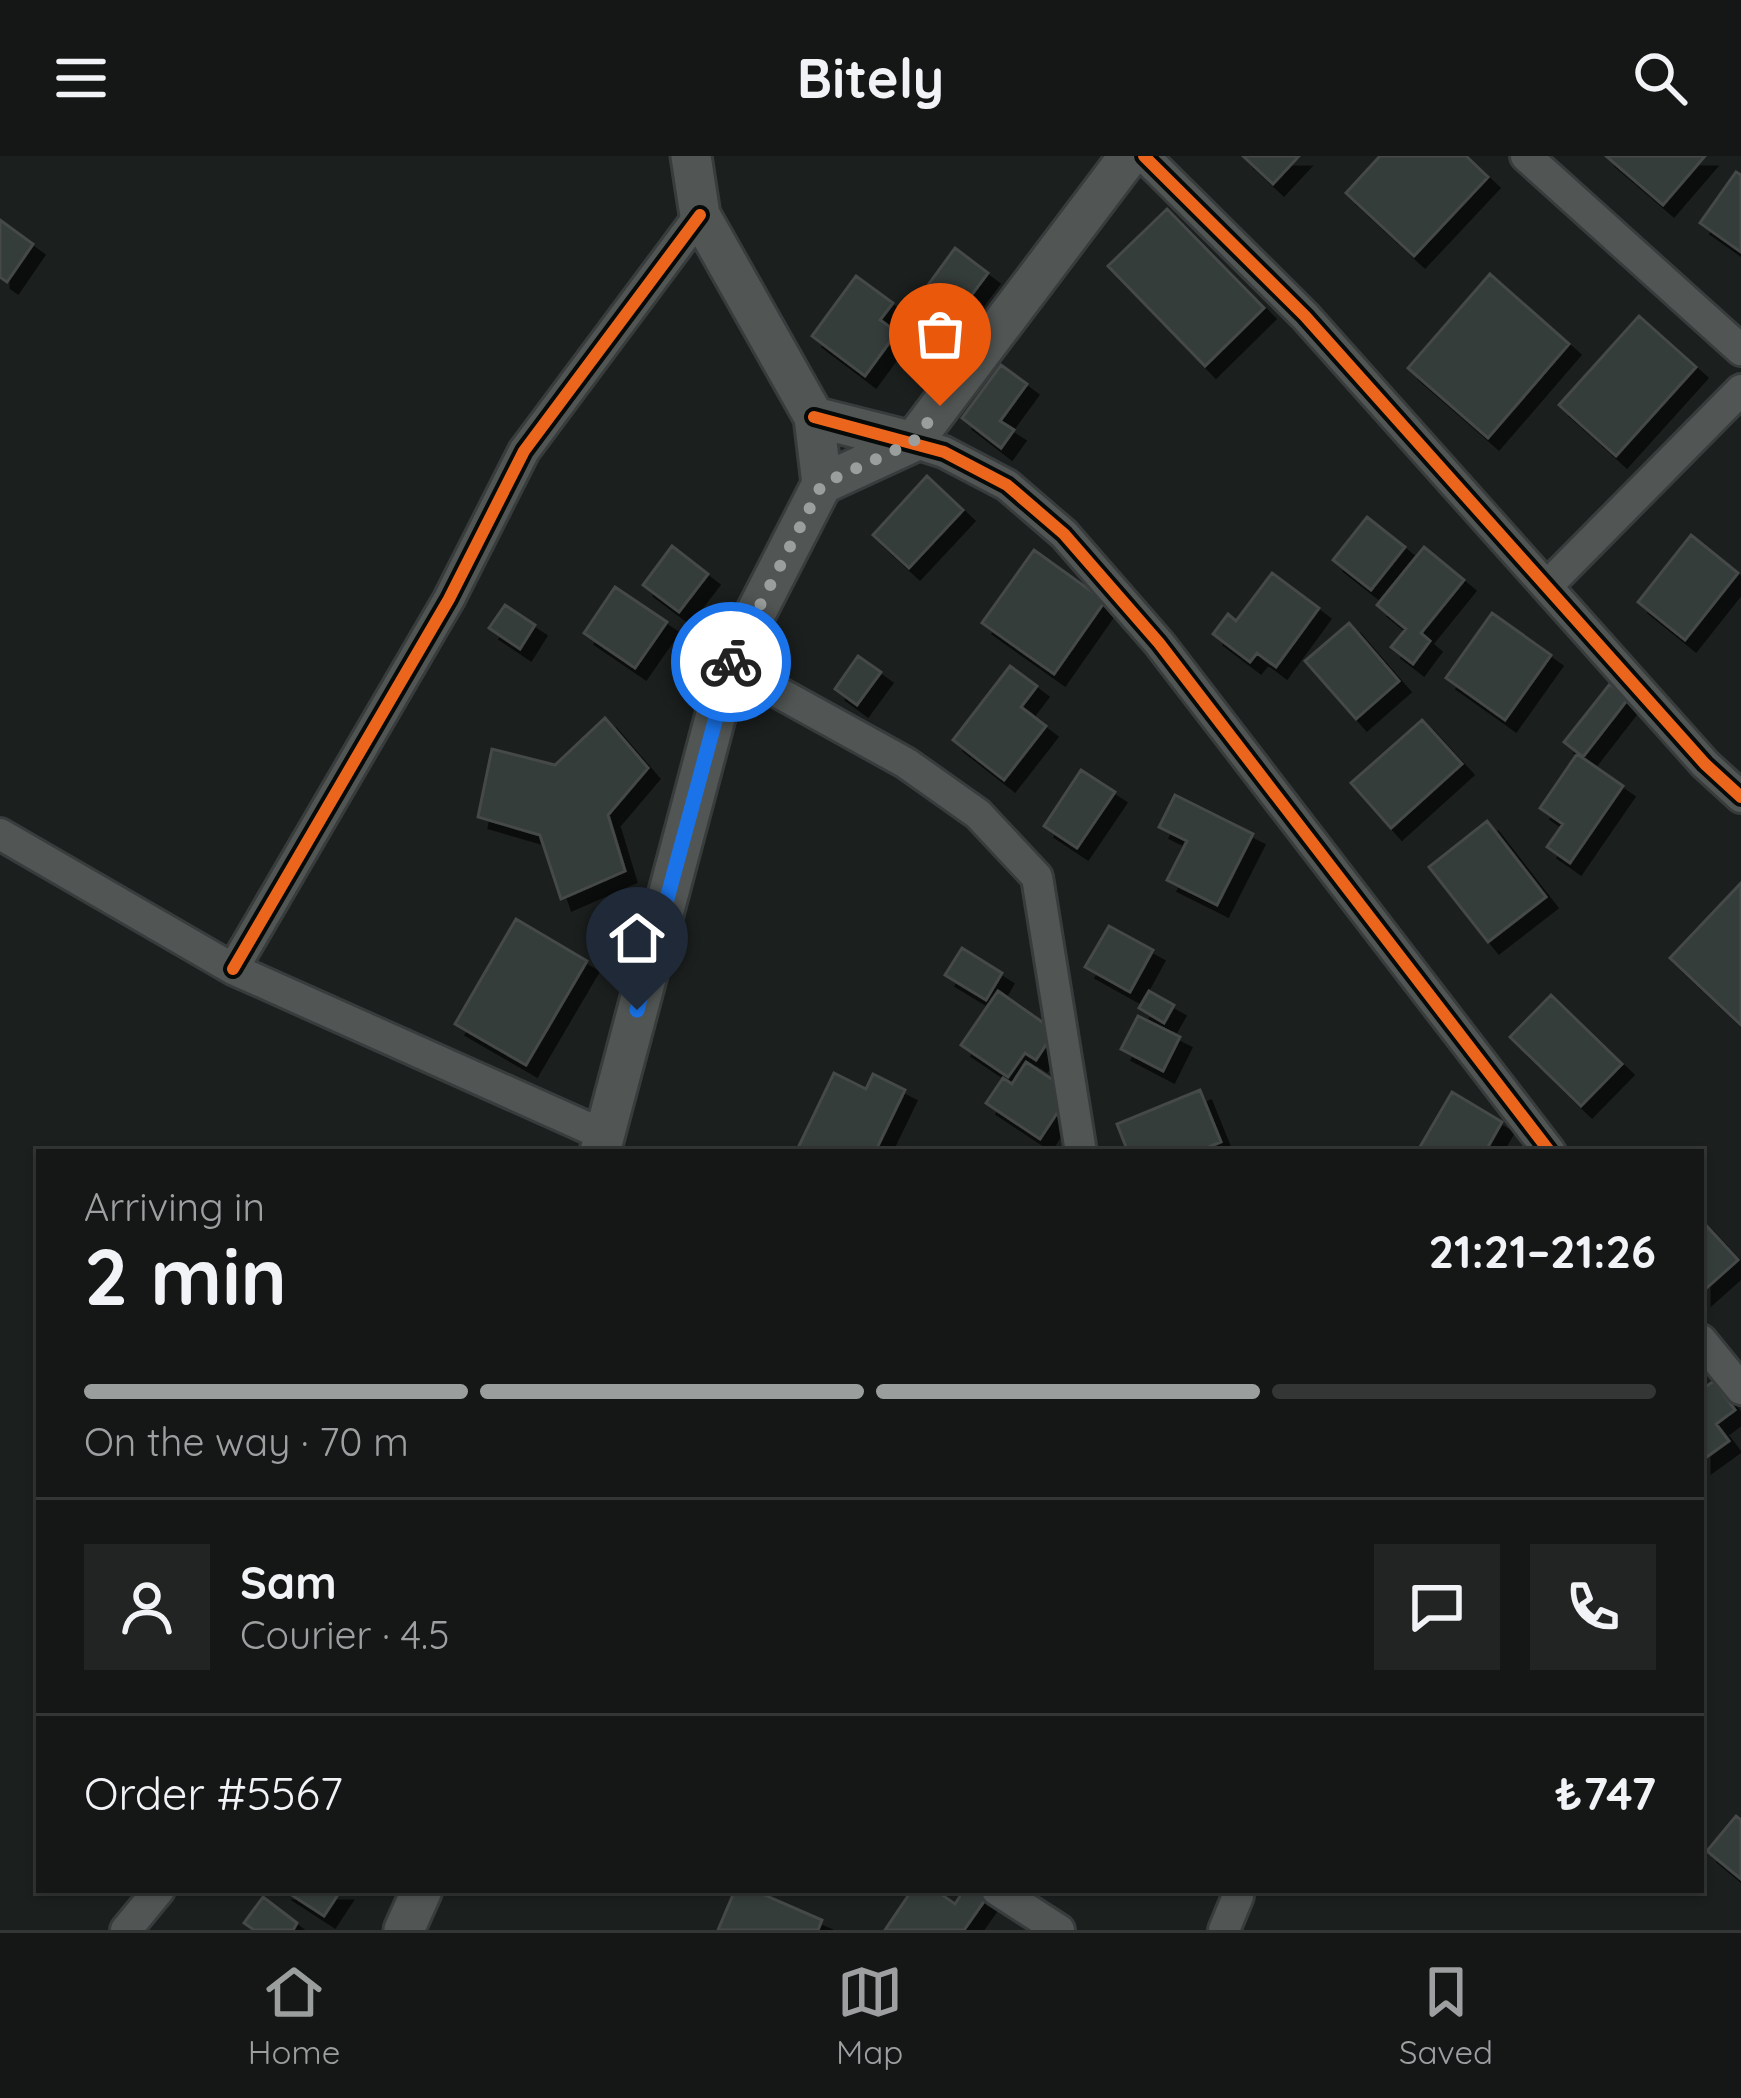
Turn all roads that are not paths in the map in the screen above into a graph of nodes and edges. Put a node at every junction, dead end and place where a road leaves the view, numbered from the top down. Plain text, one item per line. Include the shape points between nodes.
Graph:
1 (691, 156) edge
2 (1129, 156) edge
3 (1144, 156) edge
4 (1526, 156) edge
5 (700, 215) junction
6 (1741, 350) edge
7 (1741, 391) edge
8 (814, 417) junction
9 (913, 442) junction
10 (822, 484) junction
11 (1547, 586) junction
12 (729, 665) junction
13 (1741, 797) edge
14 (0, 835) edge
15 (233, 969) junction
16 (603, 1144) edge
17 (1082, 1149) edge
18 (1548, 1149) edge
19 (1704, 1344) edge
20 (1741, 1390) edge
21 (157, 1893) edge
22 (421, 1893) edge
23 (1002, 1893) edge
24 (1237, 1893) edge
25 (126, 1930) edge
26 (404, 1930) edge
27 (1059, 1930) edge
28 (1224, 1930) edge

1 - 5 street
2 - 9 street
3 - 11 street via 1305,316
4 - 6 street
5 - 8 street
5 - 15 street via 524,451 449,599
7 - 11 street
8 - 9 street
8 - 10 street
9 - 10 street
9 - 18 street via 1007,485 1064,534 1159,643
10 - 12 street
11 - 13 street
12 - 16 street
12 - 17 street via 906,763 978,814 1037,877
14 - 15 street
15 - 16 street
19 - 20 street
21 - 25 street
22 - 26 street
23 - 27 street
24 - 28 street

